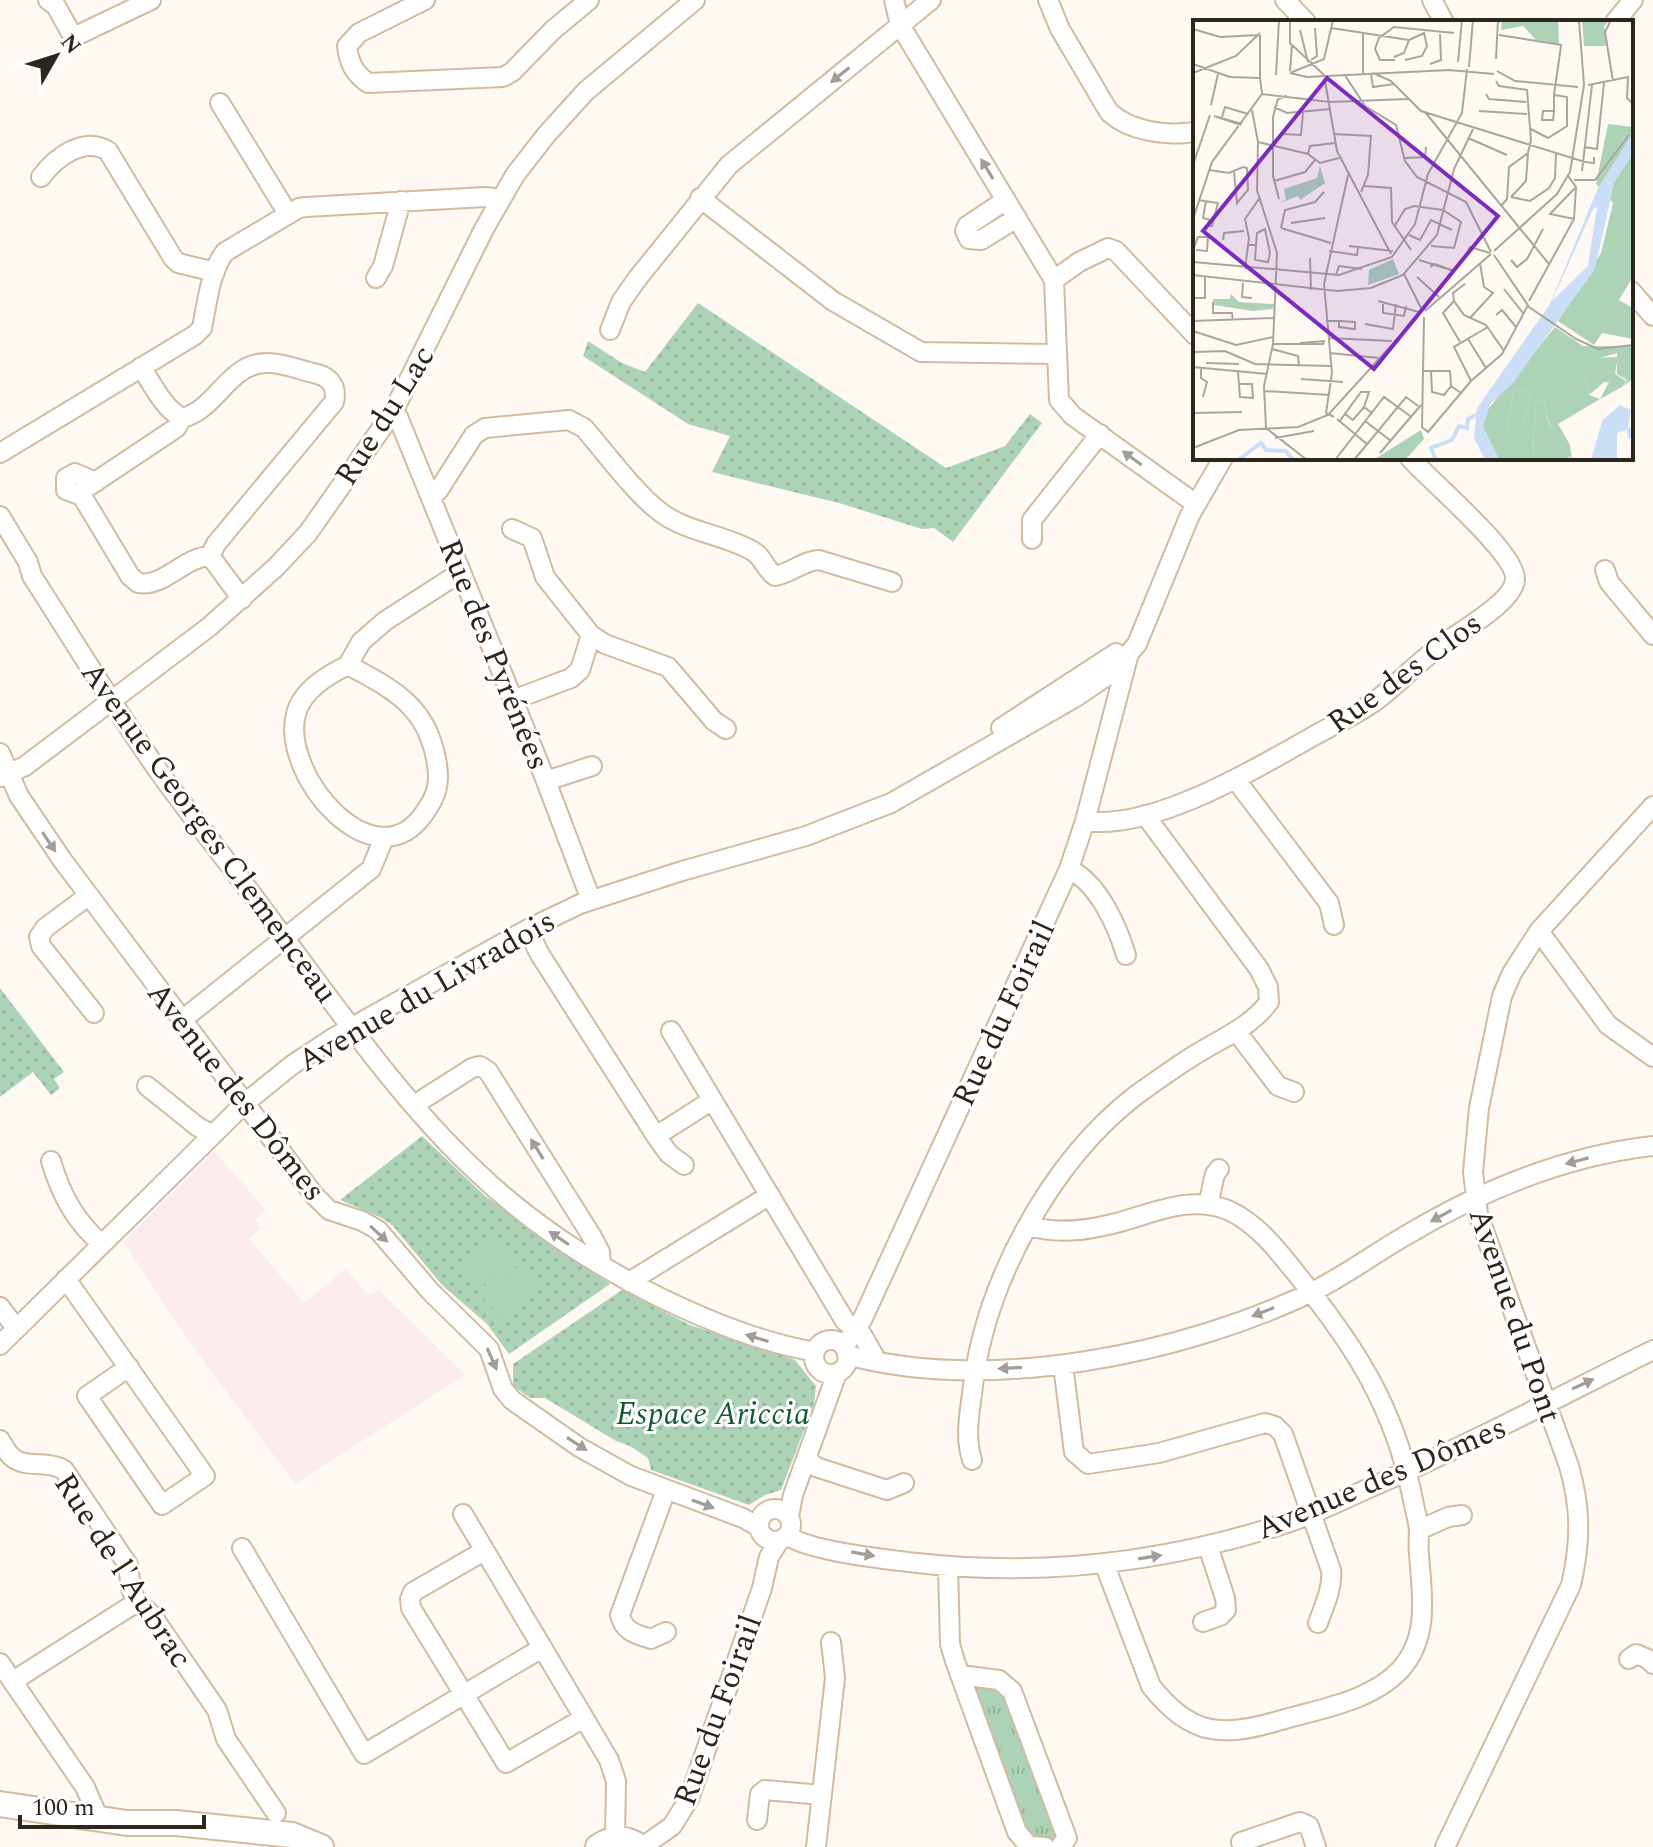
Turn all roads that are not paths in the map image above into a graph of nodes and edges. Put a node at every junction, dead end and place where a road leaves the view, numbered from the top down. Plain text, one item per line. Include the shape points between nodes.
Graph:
1 (48, 0) edge
2 (151, 0) edge
3 (425, 0) edge
4 (589, 0) edge
5 (695, 0) edge
6 (894, 0) edge
7 (931, 0) edge
8 (1048, 0) edge
9 (1285, 0) edge
10 (1432, 0) edge
11 (1633, 0) edge
12 (115, 8) edge
13 (1303, 20) edge
14 (1443, 20) edge
15 (1617, 20) edge
16 (900, 25) junction
17 (220, 103) dead end
18 (1193, 132) edge
19 (41, 177) dead end
20 (700, 198) junction
21 (501, 199) junction
22 (1006, 200) junction
23 (401, 201) junction
24 (288, 214) junction
25 (1017, 218) junction
26 (215, 272) junction
27 (376, 278) dead end
28 (1054, 280) junction
29 (1633, 293) edge
30 (1653, 316) edge
31 (610, 330) dead end
32 (1193, 333) edge
33 (1057, 354) junction
34 (141, 367) junction
35 (393, 412) junction
36 (182, 418) junction
37 (1100, 434) junction
38 (0, 453) edge
39 (1222, 460) edge
40 (1412, 460) edge
41 (431, 494) junction
42 (1196, 504) junction
43 (0, 516) edge
44 (512, 529) dead end
45 (1032, 539) dead end
46 (210, 556) junction
47 (1605, 570) dead end
48 (461, 572) junction
49 (892, 582) dead end
50 (242, 599) junction
51 (591, 635) junction
52 (1653, 635) edge
53 (348, 665) junction
54 (1120, 667) junction
55 (513, 700) junction
56 (111, 701) junction
57 (726, 729) dead end
58 (0, 753) edge
59 (592, 766) dead end
60 (5, 776) edge
61 (1236, 780) junction
62 (546, 781) junction
63 (1653, 806) edge
64 (1145, 815) junction
65 (1085, 821) junction
66 (384, 838) junction
67 (1069, 869) junction
68 (88, 896) junction
69 (591, 900) junction
70 (1334, 925) dead end
71 (528, 929) junction
72 (1539, 931) junction
73 (285, 939) junction
74 (1126, 955) dead end
75 (94, 1013) dead end
76 (182, 1020) junction
77 (352, 1026) junction
78 (671, 1031) dead end
79 (1236, 1031) junction
80 (1653, 1057) edge
81 (147, 1086) dead end
82 (1294, 1092) dead end
83 (711, 1101) junction
84 (245, 1103) junction
85 (414, 1105) junction
86 (212, 1134) junction
87 (656, 1136) junction
88 (1653, 1146) edge
89 (51, 1161) dead end
90 (684, 1165) dead end
91 (1219, 1169) dead end
92 (770, 1195) junction
93 (1475, 1198) junction
94 (1208, 1205) junction
95 (1029, 1226) junction
96 (101, 1243) junction
97 (601, 1265) junction
98 (66, 1279) junction
99 (629, 1282) junction
100 (1312, 1292) junction
101 (0, 1307) edge
102 (16, 1328) junction
103 (856, 1328) junction
104 (0, 1345) edge
105 (841, 1347) junction
106 (1653, 1350) edge
107 (815, 1352) junction
108 (877, 1361) junction
109 (1063, 1365) junction
110 (129, 1367) junction
111 (974, 1370) junction
112 (829, 1372) junction
113 (1545, 1403) junction
114 (0, 1440) edge
115 (807, 1459) junction
116 (972, 1460) dead end
117 (1407, 1471) junction
118 (904, 1483) dead end
119 (666, 1490) junction
120 (463, 1514) dead end
121 (1311, 1514) junction
122 (1462, 1515) dead end
123 (1419, 1530) junction
124 (774, 1532) junction
125 (1208, 1546) junction
126 (242, 1548) dead end
127 (484, 1551) junction
128 (1104, 1563) junction
129 (948, 1567) junction
130 (137, 1602) junction
131 (1203, 1622) dead end
132 (1318, 1623) dead end
133 (666, 1632) dead end
134 (831, 1642) dead end
135 (542, 1648) junction
136 (1629, 1659) dead end
137 (0, 1663) edge
138 (1653, 1664) edge
139 (960, 1675) junction
140 (13, 1681) junction
141 (464, 1693) junction
142 (584, 1718) junction
143 (822, 1795) junction
144 (0, 1804) edge
145 (276, 1813) dead end
146 (99, 1819) junction
147 (757, 1820) dead end
148 (1241, 1842) dead end
149 (606, 1843) edge
150 (321, 1847) edge
151 (641, 1847) edge
152 (816, 1847) edge
153 (1045, 1847) edge
154 (1060, 1847) edge
155 (1316, 1847) edge
156 (1445, 1847) edge

1 - 12 street via 71,33 80,34
2 - 12 street
3 - 4 street via 359,33 347,46 357,75 368,83 503,77
5 - 21 street, Rue du Lac via 586,91 547,134
6 - 16 street
7 - 16 street
8 - 18 street via 1109,112 1146,131
9 - 13 street
10 - 14 street
11 - 15 street
16 -> 20 street via 729,165
22 -> 16 street
17 - 24 street
19 - 26 street via 54,160 99,145 108,151 173,258
20 - 31 street via 629,290
20 - 33 street via 833,301 921,352
21 - 23 street
21 - 35 street, Rue du Lac
22 - 25 street
22 - 25 street via 967,226 969,239 981,240
23 - 24 street via 306,207
23 - 27 street
24 - 26 street via 225,252
25 - 28 street
26 - 34 street via 202,328
28 - 32 street via 1108,248 1116,251
28 - 33 street
29 - 30 street
33 - 37 street via 1059,400
34 - 36 street via 163,402
34 - 38 street
35 - 41 street, Rue des Pyrénées
35 - 50 street, Rue du Lac via 308,533
36 - 46 street via 176,428 86,488 82,496 138,583 153,583 198,557
36 - 46 street via 203,408 236,374 268,363 323,376 336,392 334,402
42 -> 37 street
37 - 45 street via 1032,520
39 - 42 street, Rue du Foirail
40 - 61 street, Rue des Clos via 1512,565 1515,581 1509,596 1373,703
41 - 48 street, Rue des Pyrénées
41 - 49 street via 474,435 485,428 569,420 584,428 663,514 750,549 775,576 819,560
42 - 54 street, Rue du Foirail
43 - 56 street, Avenue Georges Clemenceau
44 - 51 street via 532,538 545,577
46 - 50 street
47 - 52 street
48 - 53 street via 385,621 361,642
48 - 55 street, Rue des Pyrénées
50 - 56 street, Rue du Lac
51 - 55 street via 580,670 571,678
51 - 57 street via 668,667
53 - 66 street via 314,686 296,714 299,765 318,796 343,819 362,833
53 - 66 street via 388,687 418,713 436,757 438,792 419,820 400,835
54 - 65 street, Rue du Foirail
54 - 69 street, Avenue du Livradois via 991,735 939,777 891,803 841,824
55 - 62 street, Rue des Pyrénées
56 - 60 street, Rue du Lac
56 - 73 street, Avenue Georges Clemenceau
58 - 60 street, Avenue des Dômes
59 - 62 street
60 -> 68 street, Avenue des Dômes
61 - 64 street, Rue des Clos
61 - 70 street via 1329,903
62 - 69 street, Rue des Pyrénées
63 - 72 street, Avenue du Pont
64 - 65 street, Rue des Clos
64 - 79 street via 1268,987 1269,1002
65 - 67 street, Rue du Foirail
66 - 73 street via 371,869
67 - 74 street via 1091,886
67 - 103 street, Rue du Foirail
68 - 75 street via 39,937
68 - 76 street, Avenue des Dômes
69 - 71 street, Avenue du Livradois
71 - 77 street, Avenue du Livradois
71 - 87 street
72 - 80 street via 1608,1025
72 - 93 street, Avenue du Pont via 1502,996 1479,1108
73 - 76 street
73 - 77 street, Avenue Georges Clemenceau
76 - 84 street, Avenue des Dômes
77 - 84 street, Avenue du Livradois
77 - 85 street, Avenue Georges Clemenceau
78 - 83 street
79 - 82 street via 1278,1086
79 - 95 street via 1133,1098 1092,1136
81 - 86 street
83 - 87 street
83 - 92 street
84 - 86 street, Avenue du Livradois
84 -> 119 street, Avenue des Dômes via 324,1207 378,1230 430,1291 481,1339 512,1400 603,1461
97 -> 85 street, Avenue Georges Clemenceau via 495,1189
97 -> 85 street via 591,1235 488,1071 472,1068
86 - 96 street, Avenue du Livradois
87 - 90 street
88 -> 93 street via 1557,1166
89 - 96 street via 61,1195
91 - 94 street
92 - 99 street
92 - 103 street via 845,1321
93 -> 100 street
93 - 113 street, Avenue du Pont
94 - 95 street via 1166,1208 1068,1232
94 - 100 street via 1251,1224
95 - 111 street via 993,1298
96 - 98 street, Avenue du Livradois
97 - 99 street, Avenue Georges Clemenceau
98 - 102 street, Avenue du Livradois
98 - 110 street
107 -> 99 street, Avenue Georges Clemenceau via 723,1327
100 -> 109 street via 1201,1335
100 - 117 street via 1364,1366
101 - 102 street
102 - 104 street, Avenue du Livradois
103 - 105 street, Rue du Foirail
103 - 108 street
105 - 107 street via 821,1344
105 - 108 street
105 - 112 street via 845,1366
113 -> 106 street, Avenue des Dômes
107 - 112 street via 815,1363
108 - 111 street
109 -> 111 street
109 - 121 street via 1074,1452 1088,1464 1159,1453 1265,1423 1283,1434
110 - 110 street via 205,1476 162,1505 87,1396
111 - 116 street via 968,1446
112 - 115 street, Rue du Foirail via 828,1398
113 - 117 street, Avenue des Dômes
113 - 156 street, Avenue du Pont via 1578,1497 1577,1559 1568,1590
114 - 130 street, Rue de l'Aubrac via 20,1462 64,1470 128,1565
115 - 118 street via 816,1467 887,1490
115 - 124 street, Rue du Foirail
117 - 121 street, Avenue des Dômes
117 - 123 street
119 -> 124 street, Avenue des Dômes
119 - 133 street via 620,1615 633,1633 651,1639
120 - 127 street
121 - 125 street, Avenue des Dômes
121 - 132 street via 1332,1579
122 - 123 street
123 - 128 street via 1424,1598 1420,1633 1400,1670 1372,1692 1230,1732 1190,1723 1151,1686
124 -> 129 street, Avenue des Dômes via 797,1542
124 - 151 street, Rue du Foirail via 762,1588 689,1799 672,1826
128 -> 125 street, Avenue des Dômes
125 - 131 street via 1226,1610
126 - 141 street via 364,1754
127 - 135 street
127 - 141 street via 413,1592 410,1599
128 - 129 street, Avenue des Dômes
129 - 139 street via 950,1644
130 - 140 street
130 - 145 street, Rue de l'Aubrac via 151,1614 217,1710 226,1739
134 - 143 street via 835,1678
135 - 141 street
135 - 142 street
136 - 138 street via 1636,1654
137 - 140 street
139 - 153 street via 1017,1832 1029,1846
139 - 154 street via 999,1680 1012,1691 1067,1838
140 - 146 street via 85,1787
141 - 142 street via 506,1763
142 - 149 street via 614,1771
143 - 147 street via 765,1790
143 - 152 street
144 - 146 main road
146 - 150 main road via 292,1835
148 - 155 street via 1300,1822 1309,1826
149 - 151 main road via 624,1839

